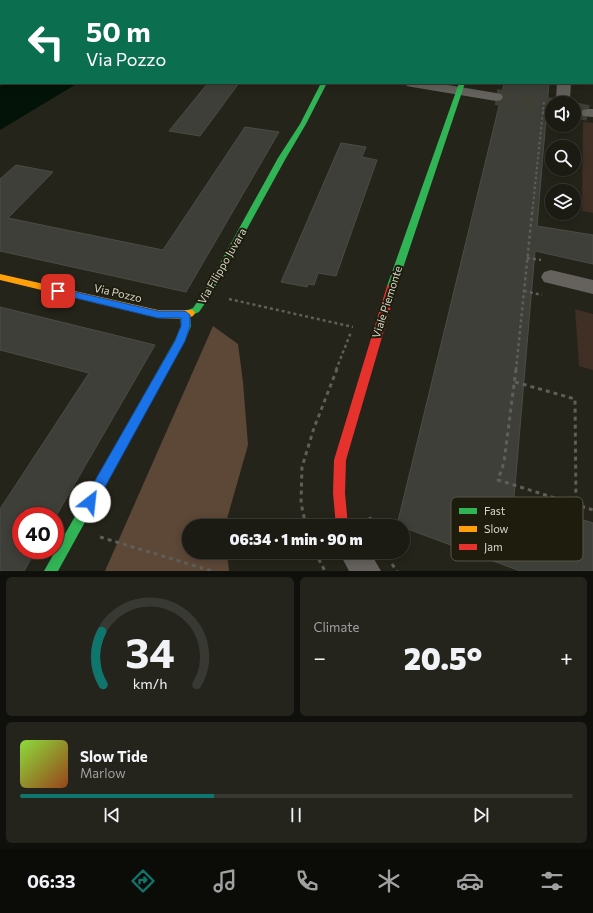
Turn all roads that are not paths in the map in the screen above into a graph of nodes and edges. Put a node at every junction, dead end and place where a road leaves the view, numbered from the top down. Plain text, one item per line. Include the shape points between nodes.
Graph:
1 (323, 84) edge
2 (424, 84) edge
3 (564, 84) edge
4 (461, 87) edge
5 (563, 96) edge
6 (496, 97) tunnel mouth
7 (0, 277) edge
8 (551, 277) dead end
9 (593, 286) edge
10 (185, 315) junction
11 (341, 519) edge
12 (358, 559) edge
13 (51, 571) edge
14 (366, 571) edge

1 - 10 street, Via Filippo Juvara via 207,294 196,310
2 - 4 street
3 - 5 street
4 - 6 street
4 - 11 street, Viale Piemonte via 382,314 340,460 338,505
7 - 10 street, Via Pozzo via 158,314
8 - 9 street
10 - 13 street via 186,326 180,341
12 - 14 street

